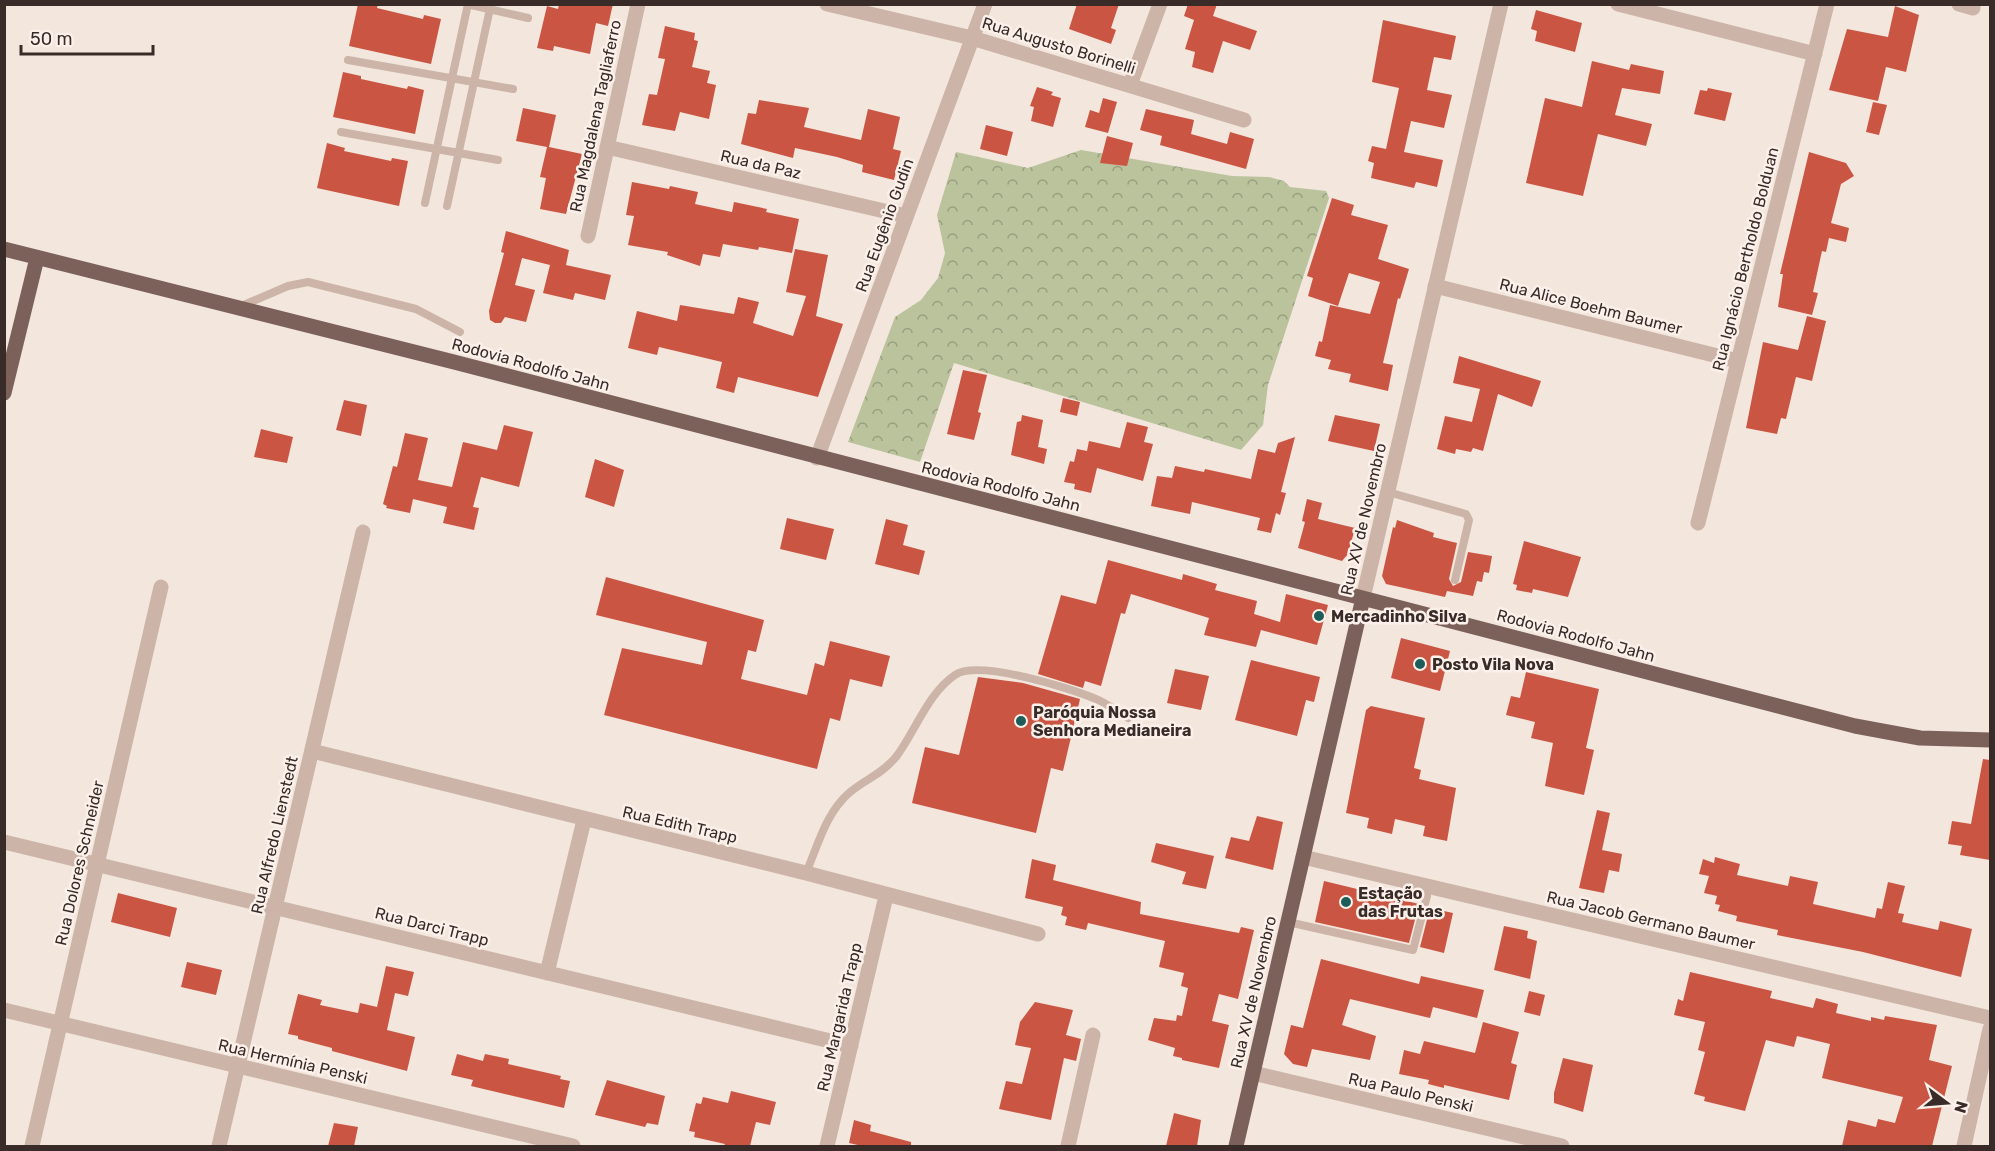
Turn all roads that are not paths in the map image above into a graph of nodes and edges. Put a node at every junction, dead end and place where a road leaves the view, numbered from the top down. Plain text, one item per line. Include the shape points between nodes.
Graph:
1 (638, 4) edge
2 (827, 4) edge
3 (985, 4) edge
4 (1160, 4) edge
5 (1501, 4) edge
6 (1617, 4) edge
7 (1827, 4) edge
8 (468, 5) edge
9 (491, 6) edge
10 (528, 18) dead end
11 (972, 38) junction
12 (1815, 54) junction
13 (348, 60) dead end
14 (452, 78) junction
15 (474, 82) junction
16 (1130, 85) junction
17 (513, 89) dead end
18 (1244, 120) dead end
19 (341, 132) dead end
20 (607, 147) junction
21 (436, 150) junction
22 (458, 154) junction
23 (498, 160) dead end
24 (425, 203) dead end
25 (447, 206) dead end
26 (906, 216) junction
27 (588, 236) dead end
28 (4, 249) edge
29 (37, 258) junction
30 (1436, 286) junction
31 (234, 308) junction
32 (460, 332) dead end
33 (1738, 361) junction
34 (4, 393) edge
35 (816, 458) junction
36 (1388, 492) junction
37 (1698, 523) dead end
38 (363, 532) dead end
39 (1455, 580) dead end
40 (161, 587) dead end
41 (1363, 598) junction
42 (1128, 718) dead end
43 (1990, 740) edge
44 (312, 751) junction
45 (584, 820) junction
46 (4, 842) edge
47 (1303, 857) junction
48 (98, 865) junction
49 (806, 873) junction
50 (1427, 886) junction
51 (886, 896) junction
52 (275, 907) junction
53 (1288, 922) junction
54 (1038, 934) dead end
55 (547, 973) junction
56 (4, 1010) edge
57 (1990, 1018) edge
58 (61, 1024) junction
59 (1990, 1029) edge
60 (1094, 1035) dead end
61 (851, 1046) junction
62 (238, 1066) junction
63 (1253, 1073) junction
64 (32, 1146) edge
65 (219, 1146) edge
66 (573, 1146) edge
67 (827, 1146) edge
68 (1068, 1146) edge
69 (1236, 1146) edge
70 (1562, 1146) edge
71 (1964, 1146) edge

1 - 20 street, Rua Magdalena Tagliaferro
2 - 11 street, Rua Augusto Borinelli
3 - 11 street, Rua Eugênio Gudin
4 - 16 street
5 - 30 street, Rua XV de Novembro
6 - 12 street
7 - 12 street, Rua Ignácio Bertholdo Bolduan
8 - 9 lane
8 - 14 lane
9 - 10 lane
9 - 15 lane
11 - 16 street, Rua Augusto Borinelli
11 - 26 street, Rua Eugênio Gudin
12 - 33 street, Rua Ignácio Bertholdo Bolduan
13 - 14 lane
14 - 15 lane
14 - 21 lane
15 - 17 lane
15 - 22 lane
16 - 18 street, Rua Augusto Borinelli
19 - 21 lane
20 - 26 street, Rua da Paz
20 - 27 street, Rua Magdalena Tagliaferro
21 - 22 lane
21 - 24 lane
22 - 23 lane
22 - 25 lane
26 - 35 street, Rua Eugênio Gudin
28 - 29 main road, Rodovia Rodolfo Jahn
29 - 31 main road, Rodovia Rodolfo Jahn
29 - 34 main road
30 - 33 street, Rua Alice Boehm Baumer
30 - 36 street, Rua XV de Novembro
31 - 32 lane via 308,282 416,309
31 - 35 main road, Rodovia Rodolfo Jahn
33 - 37 street, Rua Ignácio Bertholdo Bolduan
35 - 41 main road, Rodovia Rodolfo Jahn
36 - 39 lane via 1466,514 1469,520
36 - 41 street, Rua XV de Novembro
38 - 44 street, Rua Alfredo Lienstedt
40 - 48 street, Rua Dolores Schneider
41 - 43 main road, Rodovia Rodolfo Jahn via 1855,726 1920,738
41 - 47 main road, Rua XV de Novembro
42 - 49 lane via 1099,700 1035,681 974,668 955,675 928,705 895,757 877,776 850,791 838,803
44 - 45 street, Rua Edith Trapp
44 - 52 street, Rua Alfredo Lienstedt
45 - 49 street, Rua Edith Trapp
45 - 55 street
46 - 48 street, Rua Darci Trapp
47 - 50 street, Rua Jacob Germano Baumer
47 - 53 main road, Rua XV de Novembro
48 - 52 street, Rua Darci Trapp
48 - 58 street, Rua Dolores Schneider
49 - 51 street, Rua Edith Trapp
50 - 53 lane via 1428,896 1413,950
50 - 57 street, Rua Jacob Germano Baumer
51 - 54 street, Rua Edith Trapp
51 - 61 street, Rua Margarida Trapp
52 - 55 street, Rua Darci Trapp
52 - 62 street, Rua Alfredo Lienstedt
53 - 63 main road, Rua XV de Novembro
55 - 61 street, Rua Darci Trapp
56 - 58 street, Rua Hermínia Penski
58 - 62 street, Rua Hermínia Penski
58 - 64 street, Rua Dolores Schneider
59 - 71 street
60 - 68 street
61 - 67 street, Rua Margarida Trapp
62 - 65 street, Rua Alfredo Lienstedt
62 - 66 street, Rua Hermínia Penski
63 - 69 main road, Rua XV de Novembro
63 - 70 street, Rua Paulo Penski

